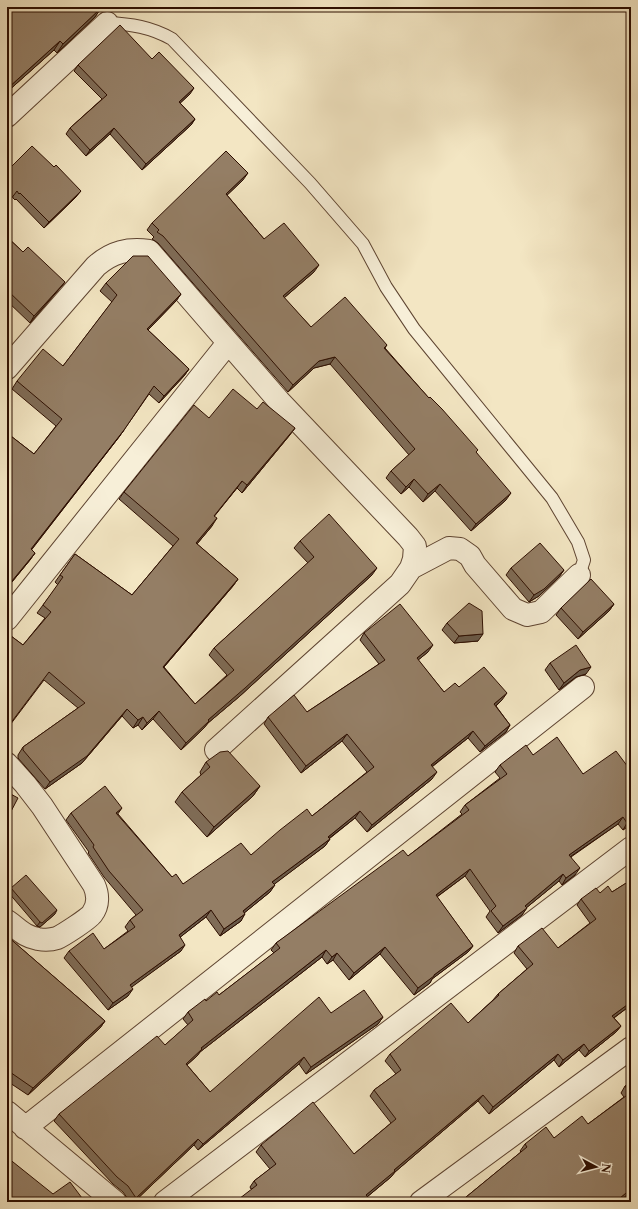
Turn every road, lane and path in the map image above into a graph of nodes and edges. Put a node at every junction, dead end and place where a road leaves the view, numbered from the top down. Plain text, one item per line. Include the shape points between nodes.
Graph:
1 (107, 23) joint
2 (7, 116) edge
3 (228, 343) junction
4 (7, 368) edge
5 (411, 568) junction
6 (579, 575) joint
7 (7, 619) edge
8 (582, 687) dead end
9 (216, 750) dead end
10 (7, 764) edge
11 (631, 848) edge
12 (7, 921) edge
13 (631, 1048) edge
14 (7, 1112) edge
15 (25, 1128) junction
16 (115, 1202) edge
17 (165, 1202) edge
18 (421, 1202) edge

1 - 2 street
1 - 6 lane via 146,28 172,39 310,183 363,244 386,287 414,329 552,498 578,542 584,560
3 - 4 street via 149,251 127,250 116,252 96,266
3 - 5 street via 279,401 408,537 414,546
3 - 7 street
5 - 6 street via 449,548 460,549 470,556 513,609 527,615 541,612
5 - 9 street via 400,584
8 - 15 street
10 - 12 street via 42,806 94,885 97,898 92,915 58,938 39,939 28,936
11 - 17 street
13 - 18 street
14 - 15 street
15 - 16 street

